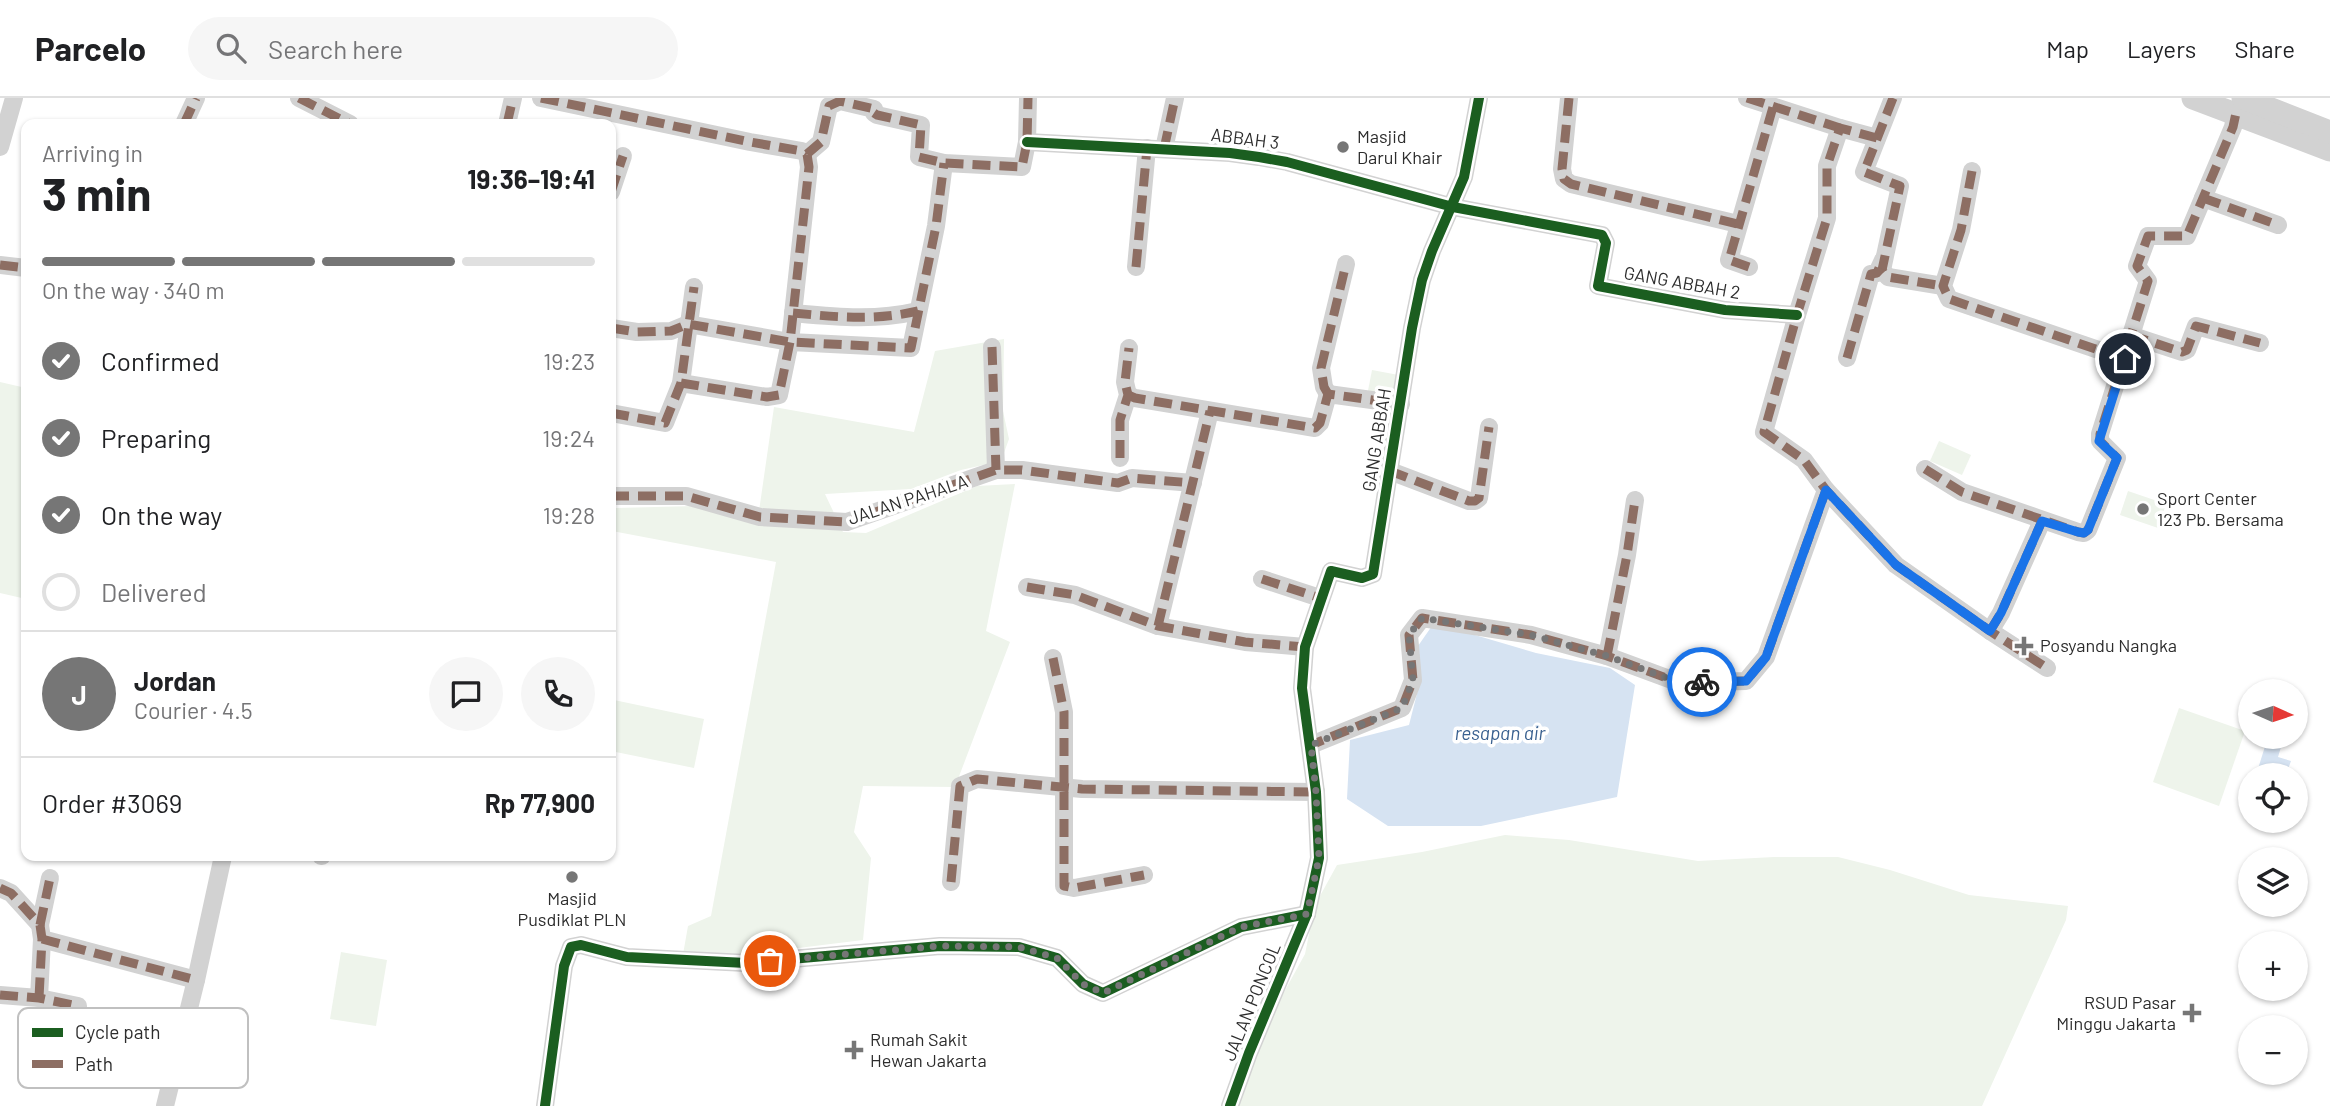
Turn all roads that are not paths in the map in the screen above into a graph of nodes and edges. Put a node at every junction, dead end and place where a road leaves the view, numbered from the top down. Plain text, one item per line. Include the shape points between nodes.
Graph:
1 (14, 98) edge
2 (196, 98) edge
3 (513, 98) edge
4 (541, 98) edge
5 (1028, 98) edge
6 (1175, 98) edge
7 (1479, 98) edge
8 (1569, 98) edge
9 (1747, 98) edge
10 (1893, 98) edge
11 (2203, 99) edge
12 (306, 101) edge
13 (2241, 103) edge
14 (1773, 107) junction
15 (186, 119) edge
16 (340, 119) edge
17 (508, 119) edge
18 (2292, 126) junction
19 (1840, 128) junction
20 (2330, 132) edge
21 (1877, 138) junction
22 (1027, 142) junction
23 (0, 147) edge
24 (1155, 148) junction
25 (2330, 150) edge
26 (807, 153) junction
27 (623, 156) dead end
28 (944, 163) junction
29 (1972, 171) dead end
30 (616, 177) edge
31 (2203, 198) junction
32 (1452, 207) junction
33 (1738, 224) junction
34 (2278, 225) dead end
35 (1883, 260) junction
36 (1346, 264) dead end
37 (0, 265) edge
38 (21, 267) edge
39 (1136, 267) dead end
40 (1749, 267) dead end
41 (1943, 286) junction
42 (694, 287) dead end
43 (918, 311) junction
44 (793, 313) junction
45 (1797, 316) junction
46 (688, 324) junction
47 (616, 329) edge
48 (2130, 335) junction
49 (790, 342) junction
50 (2260, 343) dead end
51 (992, 347) dead end
52 (1129, 348) dead end
53 (1847, 358) dead end
54 (2125, 359) junction
55 (681, 383) junction
56 (1328, 394) junction
57 (1128, 395) junction
58 (1401, 404) junction
59 (1210, 411) junction
60 (616, 413) edge
61 (1489, 427) dead end
62 (1120, 457) dead end
63 (1925, 469) dead end
64 (996, 470) junction
65 (1390, 471) junction
66 (1193, 484) junction
67 (1826, 490) junction
68 (616, 496) edge
69 (1634, 500) dead end
70 (2042, 521) junction
71 (1262, 579) dead end
72 (1027, 587) dead end
73 (1320, 598) junction
74 (1158, 626) junction
75 (1990, 631) junction
76 (1306, 647) junction
77 (1607, 656) junction
78 (1053, 658) dead end
79 (2047, 668) dead end
80 (1311, 745) junction
81 (1063, 789) junction
82 (1316, 792) junction
83 (222, 861) edge
84 (1144, 875) dead end
85 (50, 878) dead end
86 (951, 883) dead end
87 (0, 888) edge
88 (1307, 914) junction
89 (41, 932) junction
90 (196, 980) junction
91 (0, 995) edge
92 (39, 998) junction
93 (78, 1006) dead end
94 (189, 1008) edge
95 (169, 1088) edge
96 (165, 1106) edge
97 (545, 1106) edge
98 (1230, 1106) edge

1 - 23 street
2 - 15 street
3 - 17 street
4 - 26 street
5 - 22 street
6 - 24 street
7 - 32 street, GANG ABBAH via 1464,177
8 - 33 street via 1564,179
9 - 14 street
10 - 21 street
11 - 13 street
12 - 16 street
13 - 18 street
13 - 31 street
14 - 19 street
14 - 33 street
18 - 20 street
18 - 25 street
19 - 21 street
19 - 45 street via 1827,166 1827,218
21 - 35 street via 1864,172 1900,186
22 - 24 street, ABBAH 3
22 - 28 street via 1022,167
24 - 32 street, ABBAH 3 via 1287,162
24 - 39 street
26 - 28 street via 821,142 829,106 840,101 920,125 919,157
26 - 44 street
27 - 30 street
28 - 43 street
29 - 41 street via 1961,230
31 - 34 street
31 - 48 street via 2187,236 2148,236 2137,266 2148,281
32 - 45 street, GANG ABBAH 2 via 1602,235 1606,243 1598,286 1725,310
32 - 58 street, GANG ABBAH via 1422,281
33 - 40 street via 1729,260
35 - 41 street via 1882,270 1888,277
35 - 53 street via 1877,273 1871,274
36 - 56 street via 1321,368
37 - 38 street
41 - 54 street via 1949,299
42 - 46 street
43 - 44 street via 842,318
43 - 49 street via 911,348
44 - 49 street
45 - 67 street via 1764,432 1804,460
46 - 47 street via 671,331
46 - 49 street
46 - 55 street
48 - 50 street via 2182,352 2196,326
48 - 54 street
49 - 55 street via 777,397
51 - 64 street
52 - 57 street
54 - 70 street via 2099,441 2117,458 2088,530 2084,533
55 - 60 street via 666,423
56 - 58 street
56 - 59 street via 1320,423 1314,428
57 - 59 street
57 - 62 street via 1121,420
58 - 65 street, GANG ABBAH
59 - 66 street
61 - 65 street via 1475,502
63 - 70 street via 1962,492
64 - 66 street via 1118,483 1132,478
64 - 68 street, JALAN PAHALA via 847,522 760,517 686,496
65 - 73 street, GANG ABBAH via 1373,574 1362,578 1331,570
66 - 74 street
67 - 75 street via 1896,565
67 - 77 street via 1766,657 1746,681 1680,683
69 - 77 street
70 - 75 street
71 - 73 street
72 - 74 street via 1075,595
73 - 76 street, GANG ABBAH
74 - 76 street via 1245,642
75 - 79 street
76 - 80 street, GANG ABBAH via 1303,688
77 - 80 street via 1531,635 1422,618 1409,635 1413,680 1402,708
78 - 81 street via 1064,712
80 - 82 street, JALAN PONCOL
81 - 82 street
81 - 84 street via 1064,886
81 - 86 street via 977,779 960,786
82 - 88 street, JALAN PONCOL via 1319,858
83 - 90 street
85 - 89 street
87 - 89 street via 11,892
88 - 97 street via 1241,927 1103,993 1083,984 1057,958 1019,947 940,946 746,963 627,957 581,945 571,947 564,966
88 - 98 street, JALAN PONCOL
89 - 90 street
89 - 92 street
90 - 94 street
91 - 92 street
92 - 93 street
95 - 96 street

